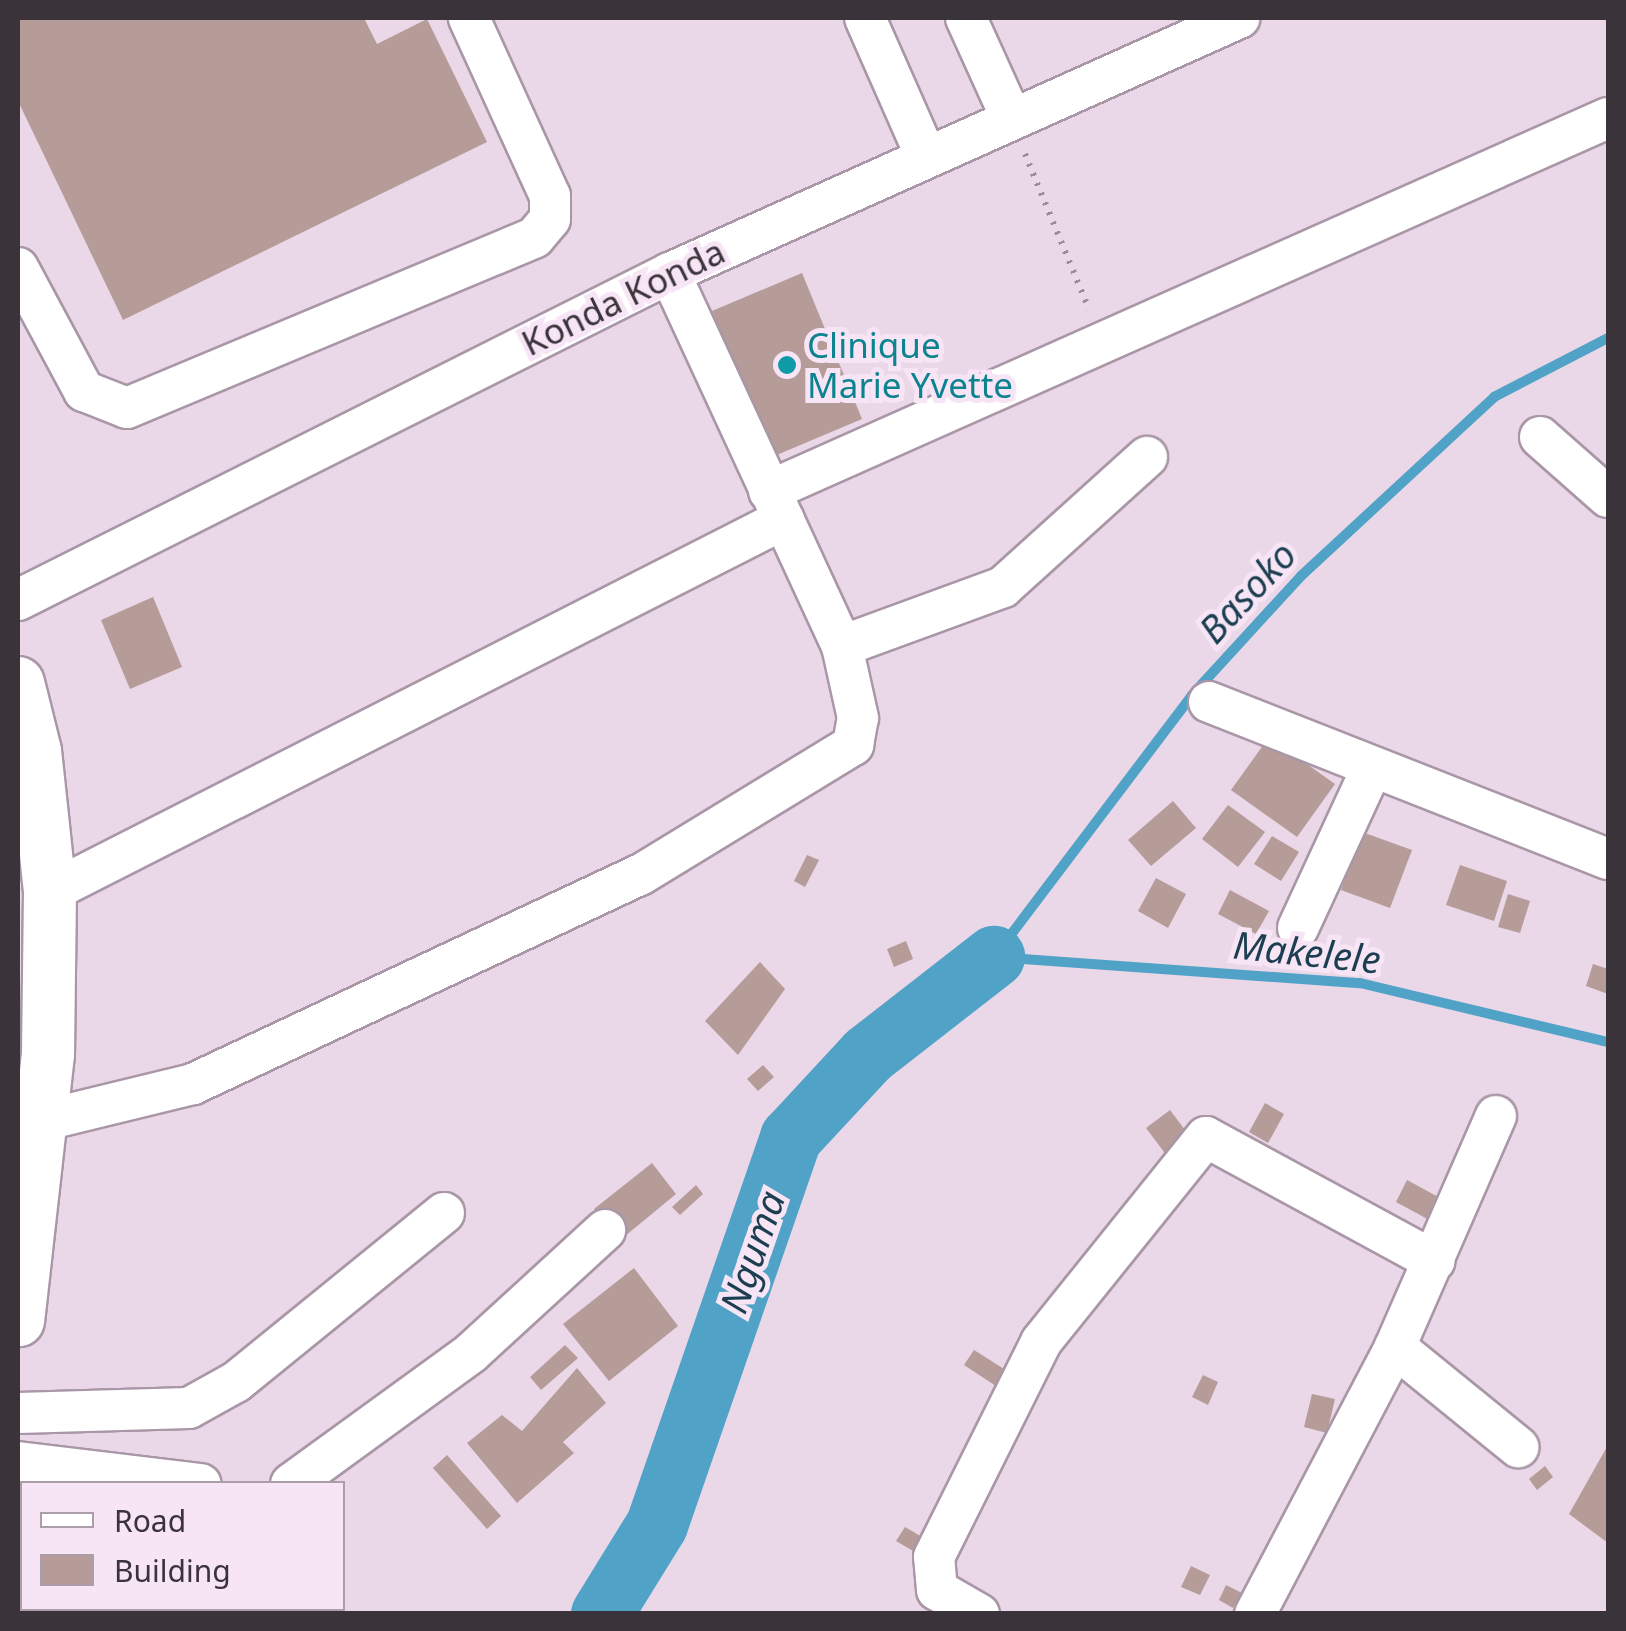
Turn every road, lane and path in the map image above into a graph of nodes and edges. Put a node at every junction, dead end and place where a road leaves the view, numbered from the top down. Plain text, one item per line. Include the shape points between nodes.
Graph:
1 (469, 18) edge
2 (865, 18) edge
3 (966, 18) edge
4 (1240, 18) edge
5 (1010, 116) junction
6 (1608, 118) edge
7 (925, 154) junction
8 (18, 268) edge
9 (670, 273) junction
10 (1104, 345) junction
11 (1540, 437) dead end
12 (1147, 457) dead end
13 (1608, 497) edge
14 (777, 505) junction
15 (18, 600) edge
16 (842, 646) junction
17 (18, 683) edge
18 (1209, 702) dead end
19 (1371, 770) junction
20 (1608, 859) edge
21 (50, 892) junction
22 (1298, 928) dead end
23 (33, 1056) edge
24 (1496, 1116) dead end
25 (41, 1121) junction
26 (444, 1213) dead end
27 (605, 1230) dead end
28 (1434, 1261) junction
29 (18, 1320) edge
30 (1395, 1348) junction
31 (18, 1413) edge
32 (1518, 1446) dead end
33 (18, 1462) edge
34 (176, 1481) edge
35 (295, 1481) edge
36 (980, 1614) edge
37 (1254, 1614) edge

1 - 8 street via 550,196 550,219 535,237 127,408 84,390
2 - 7 street
3 - 5 street
4 - 5 street, Konda Konda
5 - 7 street, Konda Konda
5 - 10 path
6 - 10 street
7 - 9 street, Konda Konda
9 - 14 street
9 - 15 street, Konda Konda
10 - 14 street
11 - 13 street
12 - 16 street via 1003,587
14 - 16 street
14 - 21 street
16 - 25 street via 858,718 853,745 834,764 640,875 193,1084
17 - 21 main road via 36,751
18 - 19 street
19 - 20 street
19 - 22 street
21 - 23 main road
23 - 25 main road
24 - 28 street
25 - 29 main road
26 - 31 street via 236,1382 189,1408
27 - 35 street via 471,1353
28 - 30 street
28 - 36 street via 1206,1137 1041,1342 934,1558 937,1590
30 - 32 street
30 - 37 street
33 - 34 street

